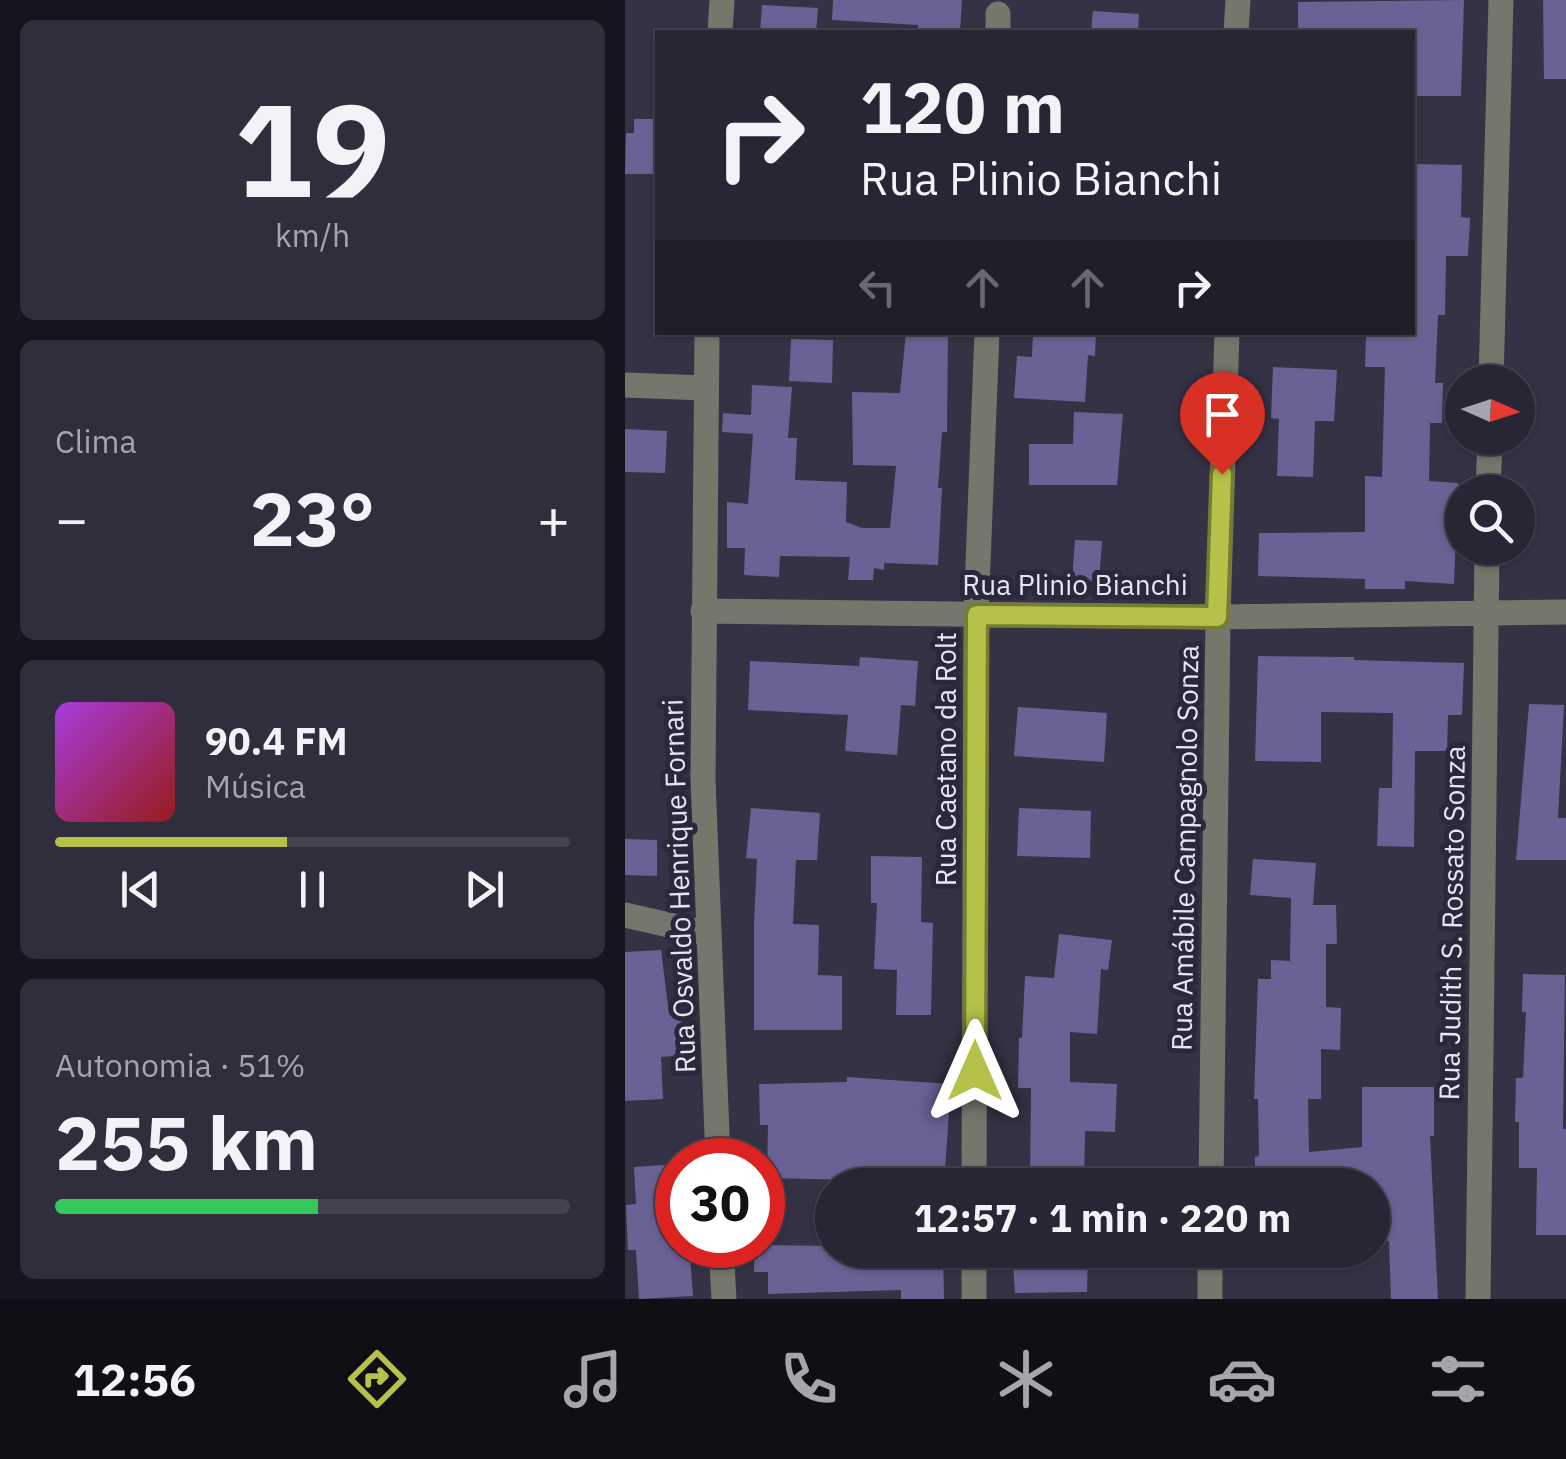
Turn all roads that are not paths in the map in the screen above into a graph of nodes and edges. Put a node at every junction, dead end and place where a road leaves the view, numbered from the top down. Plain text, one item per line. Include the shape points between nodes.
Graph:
1 (722, 0) edge
2 (1237, 0) edge
3 (1501, 0) edge
4 (720, 30) edge
5 (1237, 30) edge
6 (707, 335) edge
7 (987, 335) edge
8 (1227, 335) edge
9 (1491, 365) edge
10 (625, 385) edge
11 (705, 388) junction
12 (1486, 565) edge
13 (703, 611) junction
14 (1566, 612) edge
15 (1485, 613) junction
16 (977, 615) junction
17 (1217, 617) junction
18 (625, 915) edge
19 (708, 934) junction
20 (717, 1138) edge
21 (974, 1168) edge
22 (1211, 1168) edge
23 (722, 1268) edge
24 (974, 1268) edge
25 (1210, 1268) edge
26 (724, 1299) edge
27 (974, 1299) edge
28 (1209, 1299) edge
29 (1479, 1299) edge

1 - 4 street
2 - 5 street
3 - 9 street
6 - 11 street, Rua Osvaldo Henrique Fornari
7 - 16 street, Rua Caetano da Rolt
8 - 17 street, Rua Amábile Campagnolo Sonza
10 - 11 street
11 - 13 street, Rua Osvaldo Henrique Fornari
12 - 15 street, Rua Judith S. Rossato Sonza
13 - 16 street, Rua Plinio Bianchi
13 - 19 street, Rua Osvaldo Henrique Fornari
14 - 15 street, Rua Plinio Bianchi
15 - 17 street, Rua Plinio Bianchi
15 - 29 street, Rua Judith S. Rossato Sonza
16 - 17 street, Rua Plinio Bianchi
16 - 21 street, Rua Caetano da Rolt
17 - 22 street, Rua Amábile Campagnolo Sonza
18 - 19 street
19 - 20 street, Rua Osvaldo Henrique Fornari
23 - 26 street
24 - 27 street
25 - 28 street

